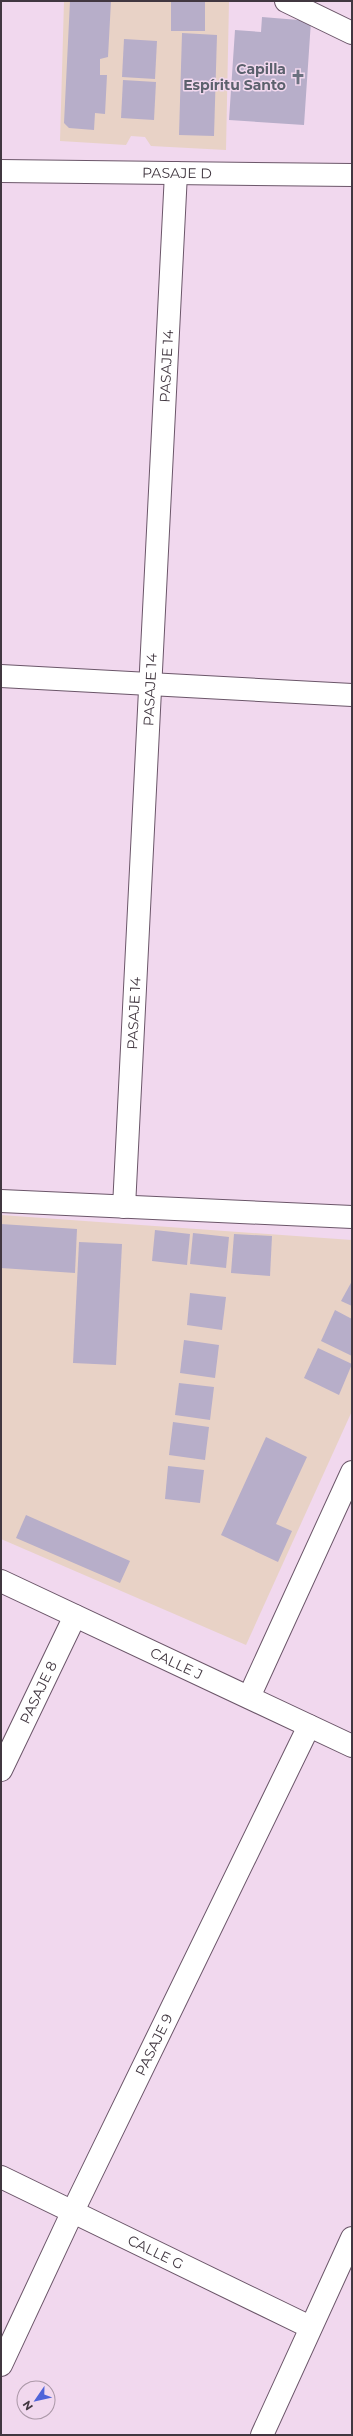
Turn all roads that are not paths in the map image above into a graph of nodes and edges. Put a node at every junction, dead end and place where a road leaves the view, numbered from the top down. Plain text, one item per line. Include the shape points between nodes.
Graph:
1 (286, 1) edge
2 (352, 33) edge
3 (1, 171) edge
4 (176, 173) junction
5 (352, 175) edge
6 (1, 676) edge
7 (149, 684) junction
8 (352, 695) edge
9 (1, 1201) edge
10 (124, 1206) junction
11 (352, 1218) edge
12 (352, 1472) edge
13 (1, 1581) edge
14 (75, 1616) junction
15 (249, 1697) junction
16 (309, 1726) junction
17 (352, 1746) edge
18 (1, 1770) edge
19 (1, 2177) edge
20 (73, 2211) junction
21 (352, 2238) edge
22 (310, 2327) junction
23 (1, 2365) edge
24 (262, 2435) edge

1 - 2 street
3 - 4 street, PASAJE D
4 - 5 street, PASAJE D
4 - 7 street, PASAJE 14
6 - 7 street
7 - 8 street
7 - 10 street, PASAJE 14
9 - 10 street
10 - 11 street
12 - 15 street
13 - 14 street, CALLE J
14 - 15 street, CALLE J
14 - 18 street, PASAJE 8
15 - 16 street, CALLE J
16 - 17 street, CALLE J
16 - 20 street, PASAJE 9
19 - 20 street, CALLE G
20 - 22 street, CALLE G
20 - 23 street, PASAJE 9
21 - 22 street
22 - 24 street

